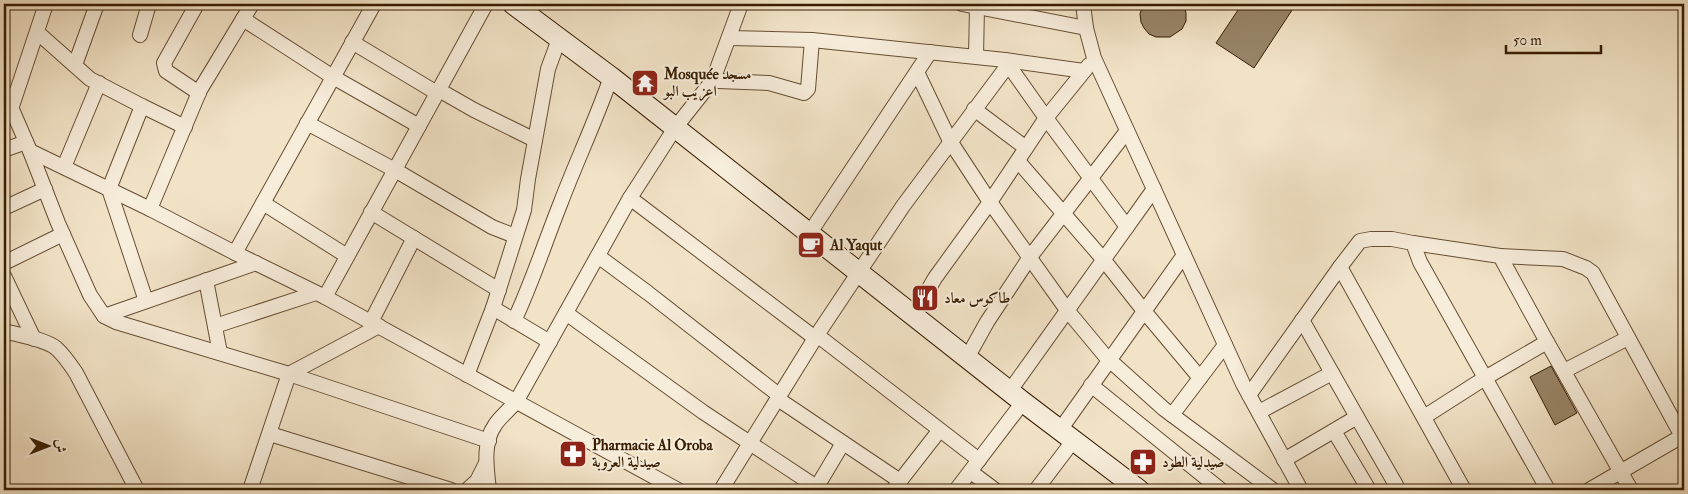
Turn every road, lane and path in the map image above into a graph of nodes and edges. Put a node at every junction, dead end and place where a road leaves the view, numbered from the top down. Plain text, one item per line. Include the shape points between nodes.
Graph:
1 (46, 4) edge
2 (96, 4) edge
3 (149, 4) edge
4 (197, 4) edge
5 (252, 4) edge
6 (374, 4) edge
7 (486, 4) edge
8 (741, 4) edge
9 (1083, 4) edge
10 (969, 5) edge
11 (523, 7) edge
12 (242, 19) junction
13 (1086, 28) junction
14 (37, 32) junction
15 (140, 35) dead end
16 (729, 38) junction
17 (559, 39) junction
18 (812, 40) junction
19 (352, 42) junction
20 (930, 52) junction
21 (976, 56) junction
22 (1094, 58) junction
23 (1007, 62) junction
24 (75, 65) junction
25 (1084, 71) junction
26 (917, 72) junction
27 (333, 77) junction
28 (611, 77) junction
29 (718, 81) dead end
30 (99, 83) junction
31 (4, 91) edge
32 (438, 91) junction
33 (199, 92) junction
34 (142, 106) junction
35 (11, 108) junction
36 (974, 109) junction
37 (1046, 118) junction
38 (307, 123) junction
39 (419, 126) junction
40 (185, 127) junction
41 (675, 128) junction
42 (1127, 130) junction
43 (535, 140) junction
44 (950, 141) junction
45 (28, 146) junction
46 (1026, 148) junction
47 (4, 150) edge
48 (1018, 161) junction
49 (64, 167) junction
50 (395, 170) junction
51 (1091, 179) junction
52 (45, 189) junction
53 (109, 189) junction
54 (1154, 189) junction
55 (630, 198) junction
56 (990, 202) junction
57 (263, 203) junction
58 (5, 205) edge
59 (150, 208) junction
60 (372, 212) junction
61 (1064, 215) junction
62 (1127, 227) junction
63 (63, 234) junction
64 (809, 234) junction
65 (515, 236) junction
66 (414, 238) junction
67 (1413, 243) junction
68 (235, 253) junction
69 (1184, 255) junction
70 (347, 256) junction
71 (598, 256) junction
72 (1500, 256) junction
73 (1030, 257) junction
74 (1103, 259) junction
75 (4, 263) edge
76 (256, 263) junction
77 (1340, 267) junction
78 (858, 272) junction
79 (4, 276) edge
80 (206, 280) junction
81 (499, 290) junction
82 (320, 295) junction
83 (146, 301) junction
84 (493, 308) junction
85 (1067, 310) junction
86 (1144, 312) junction
87 (566, 313) junction
88 (104, 316) junction
89 (913, 316) junction
90 (1302, 320) junction
91 (514, 321) junction
92 (375, 324) junction
93 (215, 326) junction
94 (4, 331) edge
95 (816, 337) junction
96 (1628, 338) junction
97 (34, 339) junction
98 (550, 342) junction
99 (1547, 342) junction
100 (1225, 345) junction
101 (220, 353) junction
102 (966, 358) junction
103 (1109, 360) junction
104 (1564, 371) junction
105 (1332, 373) junction
106 (289, 374) junction
107 (468, 375) junction
108 (1200, 378) junction
109 (1485, 378) junction
110 (1091, 385) junction
111 (1250, 395) junction
112 (779, 397) junction
113 (1016, 397) junction
114 (516, 402) junction
115 (1259, 412) junction
116 (1172, 415) junction
117 (1357, 417) junction
118 (1424, 417) junction
119 (939, 431) junction
120 (1334, 431) junction
121 (270, 434) junction
122 (1066, 435) junction
123 (1683, 437) edge
124 (489, 441) junction
125 (750, 443) junction
126 (843, 443) junction
127 (1284, 460) junction
128 (486, 463) junction
129 (975, 466) junction
130 (1620, 472) junction
131 (896, 486) edge
132 (1132, 488) edge
133 (817, 489) edge
134 (137, 490) edge
135 (250, 490) edge
136 (451, 490) edge
137 (467, 490) edge
138 (489, 490) edge
139 (678, 490) edge
140 (721, 490) edge
141 (956, 490) edge
142 (995, 490) edge
143 (1036, 490) edge
144 (1221, 490) edge
145 (1273, 490) edge
146 (1301, 490) edge
147 (1370, 490) edge
148 (1396, 490) edge
149 (1464, 490) edge
150 (1548, 490) edge
151 (1589, 490) edge
152 (1631, 490) edge

1 - 14 street
2 - 24 street
3 - 15 street
4 - 33 street via 164,63 166,71
5 - 12 street
6 - 19 street
7 - 32 street
8 - 16 street
9 - 13 street
10 - 13 street
10 - 21 street
11 - 17 main road
12 - 27 street
12 - 33 street
13 - 22 street
14 - 24 street
14 - 35 street
16 - 18 street
16 - 41 street via 713,80
17 - 28 main road
17 - 43 street via 548,69
18 - 20 street
18 - 29 street via 808,89 804,93 769,83
19 - 27 street
19 - 32 street
20 - 21 street
20 - 26 street
21 - 23 street
22 - 25 street
22 - 42 street
23 - 25 street
23 - 36 street
23 - 37 street
24 - 30 street
25 - 37 street
26 - 44 street
26 - 64 street
27 - 38 street
27 - 39 street
28 - 41 main road
28 - 91 street
30 - 34 street
30 - 49 street
31 - 35 street
32 - 39 street
32 - 43 street
33 - 40 street
34 - 40 street
34 - 53 street
35 - 45 street
36 - 44 street
36 - 46 street
37 - 46 street
37 - 51 street
38 - 50 street
38 - 57 street
39 - 50 street
40 - 59 street
41 - 55 street
41 - 64 main road
42 - 51 street
42 - 54 street
43 - 65 street via 524,210
44 - 56 street
44 - 78 street
45 - 47 street
45 - 49 street
45 - 52 street
46 - 48 street
48 - 56 street
48 - 61 street
49 - 53 street
50 - 60 street
50 - 65 street via 492,227
51 - 61 street
51 - 62 street
52 - 58 street
52 - 63 street
53 - 59 street
53 - 83 street
54 - 62 street
54 - 69 street
55 - 71 street
55 - 95 street
56 - 73 street
56 - 89 street via 935,278
57 - 68 street
57 - 70 street
59 - 68 street
60 - 66 street
60 - 70 street
61 - 73 street
61 - 74 street
62 - 74 street
63 - 75 street
63 - 88 street via 90,295
64 - 78 main road
65 - 81 street
66 - 81 street
66 - 92 street
67 - 72 street
67 - 77 street via 1392,238 1360,241
67 - 109 street via 1420,262
68 - 76 street
69 - 86 street
69 - 100 street
70 - 82 street
71 - 87 street
71 - 112 street
72 - 96 street via 1563,259 1586,268 1598,280
72 - 99 street
73 - 85 street
73 - 102 street
74 - 85 street
74 - 86 street
76 - 80 street
76 - 82 street
77 - 90 street
77 - 118 street
78 - 89 main road
78 - 95 street
79 - 97 street
80 - 83 street
80 - 93 street
81 - 84 street
82 - 92 street
82 - 93 street
83 - 88 street
84 - 91 street
84 - 107 street
85 - 103 street
85 - 113 street
86 - 103 street
86 - 108 street
87 - 98 street
87 - 125 street
88 - 101 street
89 - 102 main road
90 - 105 street
90 - 111 street
91 - 98 street
92 - 106 street
92 - 107 street
93 - 101 street
94 - 97 street
95 - 112 street
95 - 119 street
96 - 104 street
96 - 123 street
97 - 134 street via 54,347 76,373
98 - 114 street
99 - 104 street
99 - 109 street
100 - 108 street
100 - 111 street
101 - 106 street
102 - 113 main road
103 - 110 street
103 - 116 street
104 - 130 street
105 - 115 street
105 - 117 street
106 - 121 street
106 - 124 street
107 - 114 street
108 - 116 street
109 - 118 street
109 - 150 street
110 - 122 street
110 - 144 street
111 - 115 street
112 - 125 street
112 - 126 street
113 - 122 main road
113 - 129 street
114 - 124 street via 494,426
114 - 139 street
115 - 127 street
116 - 145 street
117 - 120 street
117 - 148 street
118 - 149 street
119 - 129 street
119 - 131 street
120 - 127 street
120 - 147 street
121 - 135 street
121 - 136 street
122 - 132 main road
122 - 143 street
123 - 130 street
124 - 128 street
125 - 133 street
125 - 140 street
126 - 131 street
126 - 133 street
127 - 146 street
128 - 137 street via 477,481
128 - 138 street
129 - 141 street
129 - 142 street
130 - 151 street
130 - 152 street

